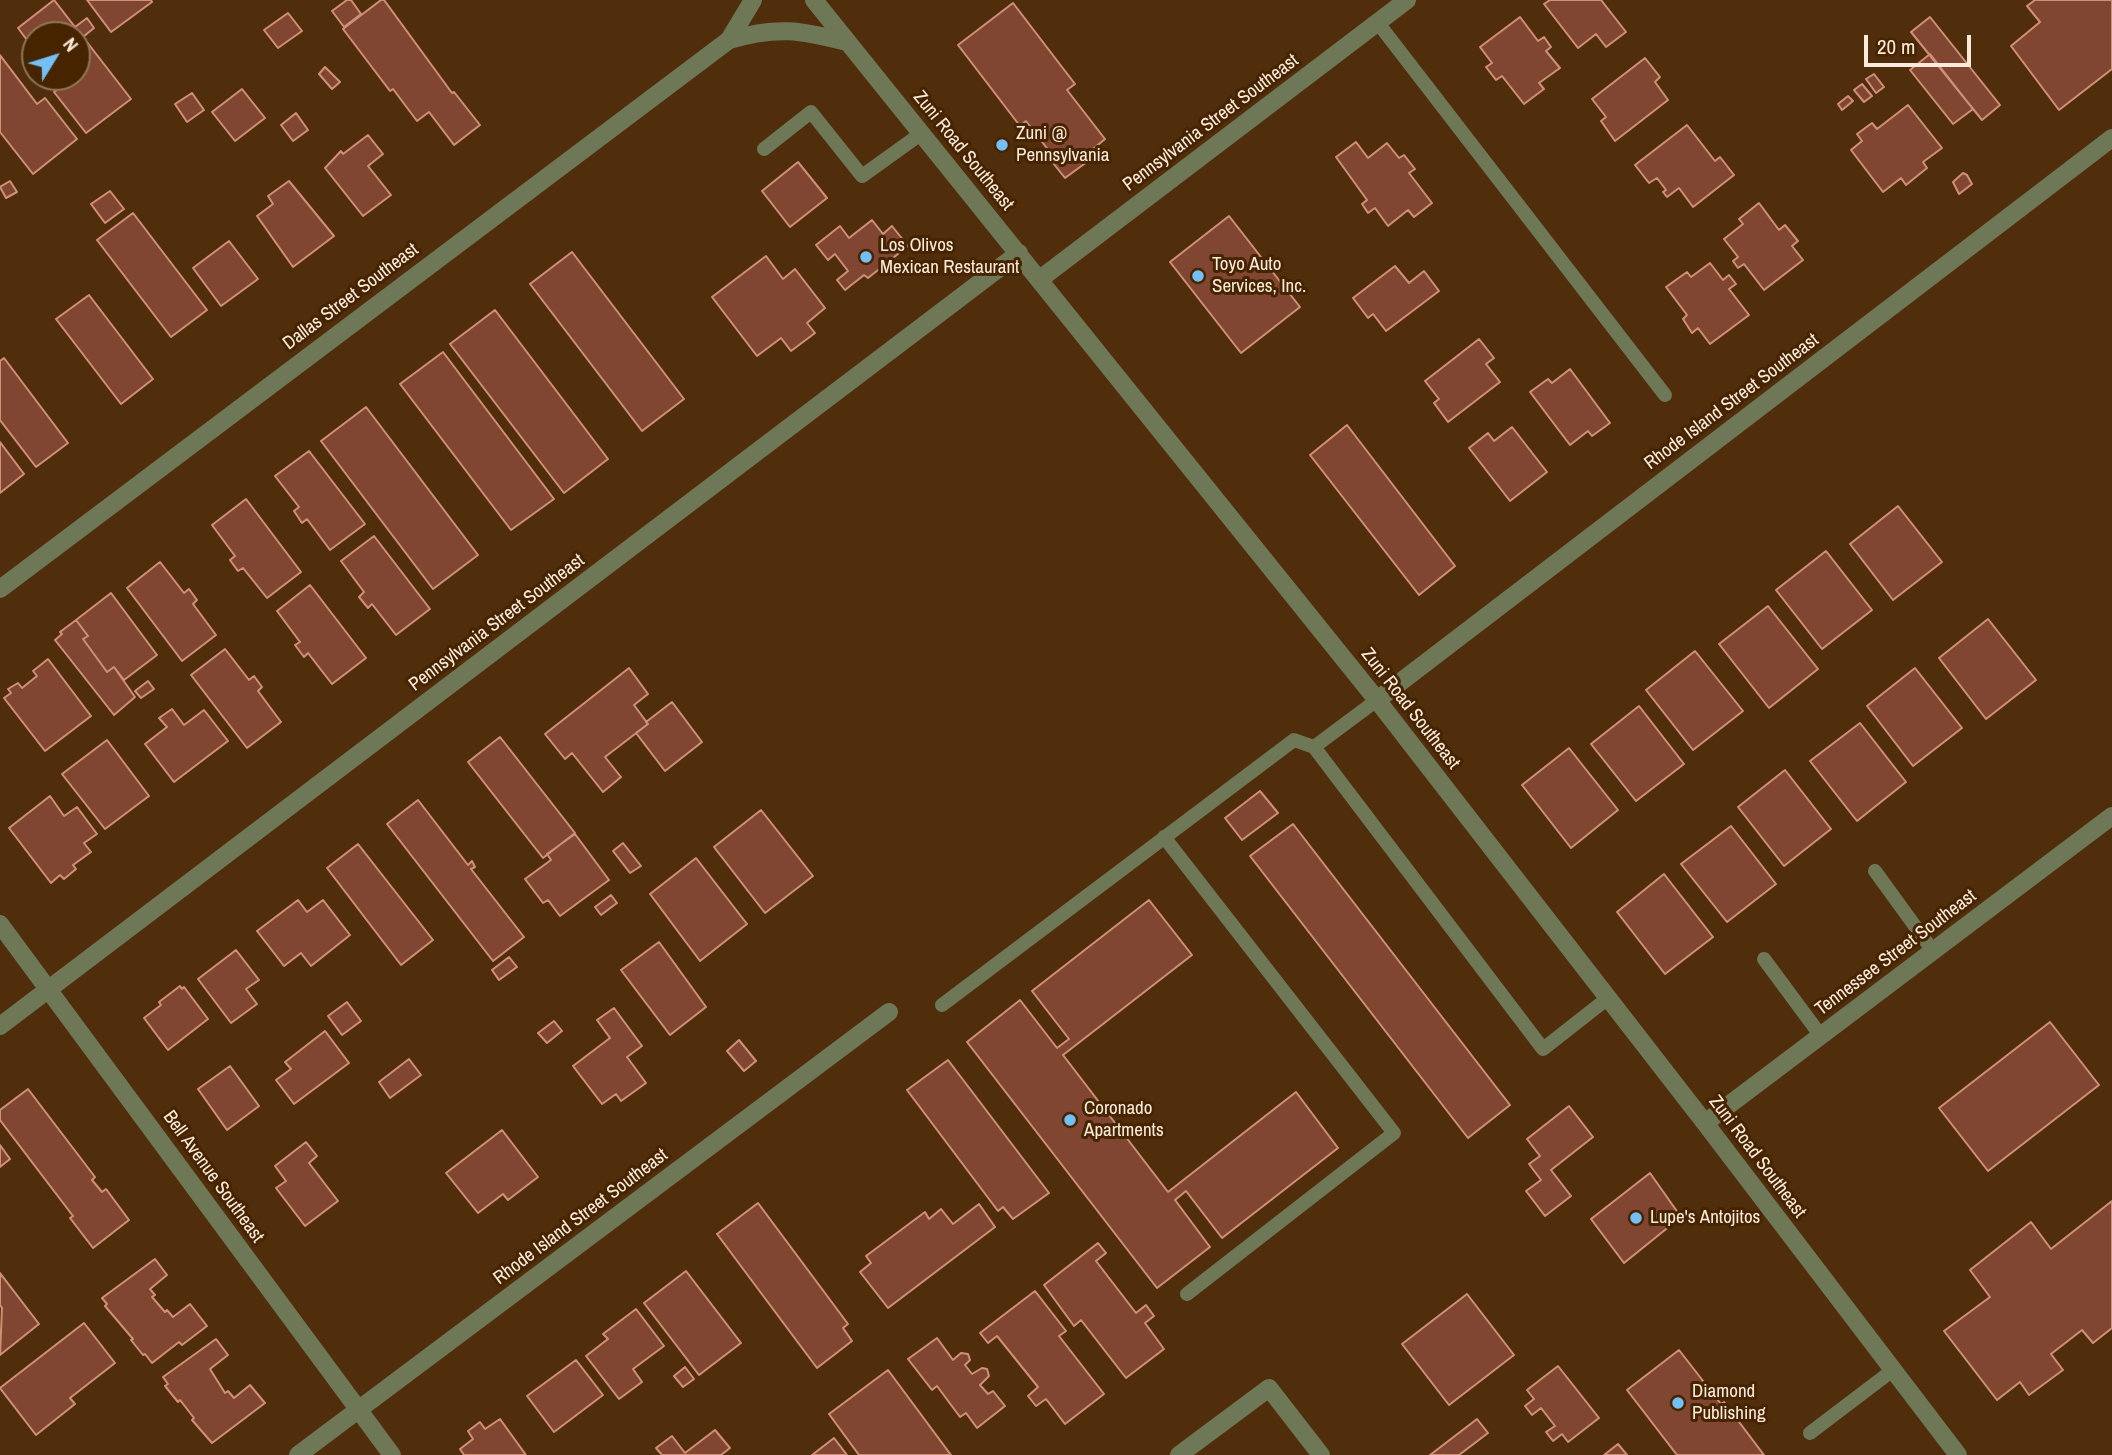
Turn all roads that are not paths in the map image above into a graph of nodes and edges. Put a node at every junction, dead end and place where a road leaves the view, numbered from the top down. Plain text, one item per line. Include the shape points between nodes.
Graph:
1 (752, 0) edge
2 (814, 0) edge
3 (1407, 0) edge
4 (1378, 23) junction
5 (729, 40) junction
6 (847, 42) junction
7 (922, 133) junction
8 (2112, 138) edge
9 (764, 149) dead end
10 (1019, 253) junction
11 (1040, 279) junction
12 (1665, 395) dead end
13 (0, 589) edge
14 (1377, 700) junction
15 (1314, 747) junction
16 (2112, 816) edge
17 (1164, 837) junction
18 (1875, 871) dead end
19 (0, 924) edge
20 (1933, 951) junction
21 (1764, 959) dead end
22 (48, 989) junction
23 (1608, 998) junction
24 (942, 1005) dead end
25 (888, 1012) dead end
26 (0, 1026) edge
27 (1821, 1036) junction
28 (1705, 1123) junction
29 (1187, 1294) dead end
30 (1893, 1370) junction
31 (358, 1409) junction
32 (1810, 1433) dead end
33 (298, 1455) edge
34 (392, 1455) edge
35 (1179, 1455) edge
36 (1321, 1455) edge
37 (1958, 1455) edge

1 - 5 street, Dallas Street Southeast
2 - 6 street, Zuni Road Southeast
3 - 4 street, Pennsylvania Street Southeast
4 - 11 street, Pennsylvania Street Southeast
4 - 12 lane
5 - 6 street, Dallas Street Southeast via 782,29
5 - 13 street, Dallas Street Southeast
6 - 7 street, Zuni Road Southeast
7 - 9 lane via 862,176 811,112
7 - 10 street, Zuni Road Southeast
8 - 14 street, Rhode Island Street Southeast
10 - 11 street, Zuni Road Southeast
10 - 22 street, Pennsylvania Street Southeast
11 - 14 street, Zuni Road Southeast
14 - 15 lane
14 - 23 street, Zuni Road Southeast
15 - 17 lane via 1294,740
15 - 23 lane via 1543,1049
16 - 20 street, Tennessee Street Southeast
17 - 24 lane
17 - 29 lane via 1394,1133
18 - 20 lane
19 - 22 street, Bell Avenue Southeast
20 - 27 street, Tennessee Street Southeast
21 - 27 lane
22 - 26 street, Pennsylvania Street Southeast
22 - 31 street, Bell Avenue Southeast
23 - 28 street, Zuni Road Southeast
25 - 31 street, Rhode Island Street Southeast
27 - 28 street, Tennessee Street Southeast
28 - 30 street, Zuni Road Southeast
30 - 32 lane
30 - 37 street, Zuni Road Southeast
31 - 33 street, Rhode Island Street Southeast
31 - 34 street, Bell Avenue Southeast
35 - 36 street via 1269,1388

